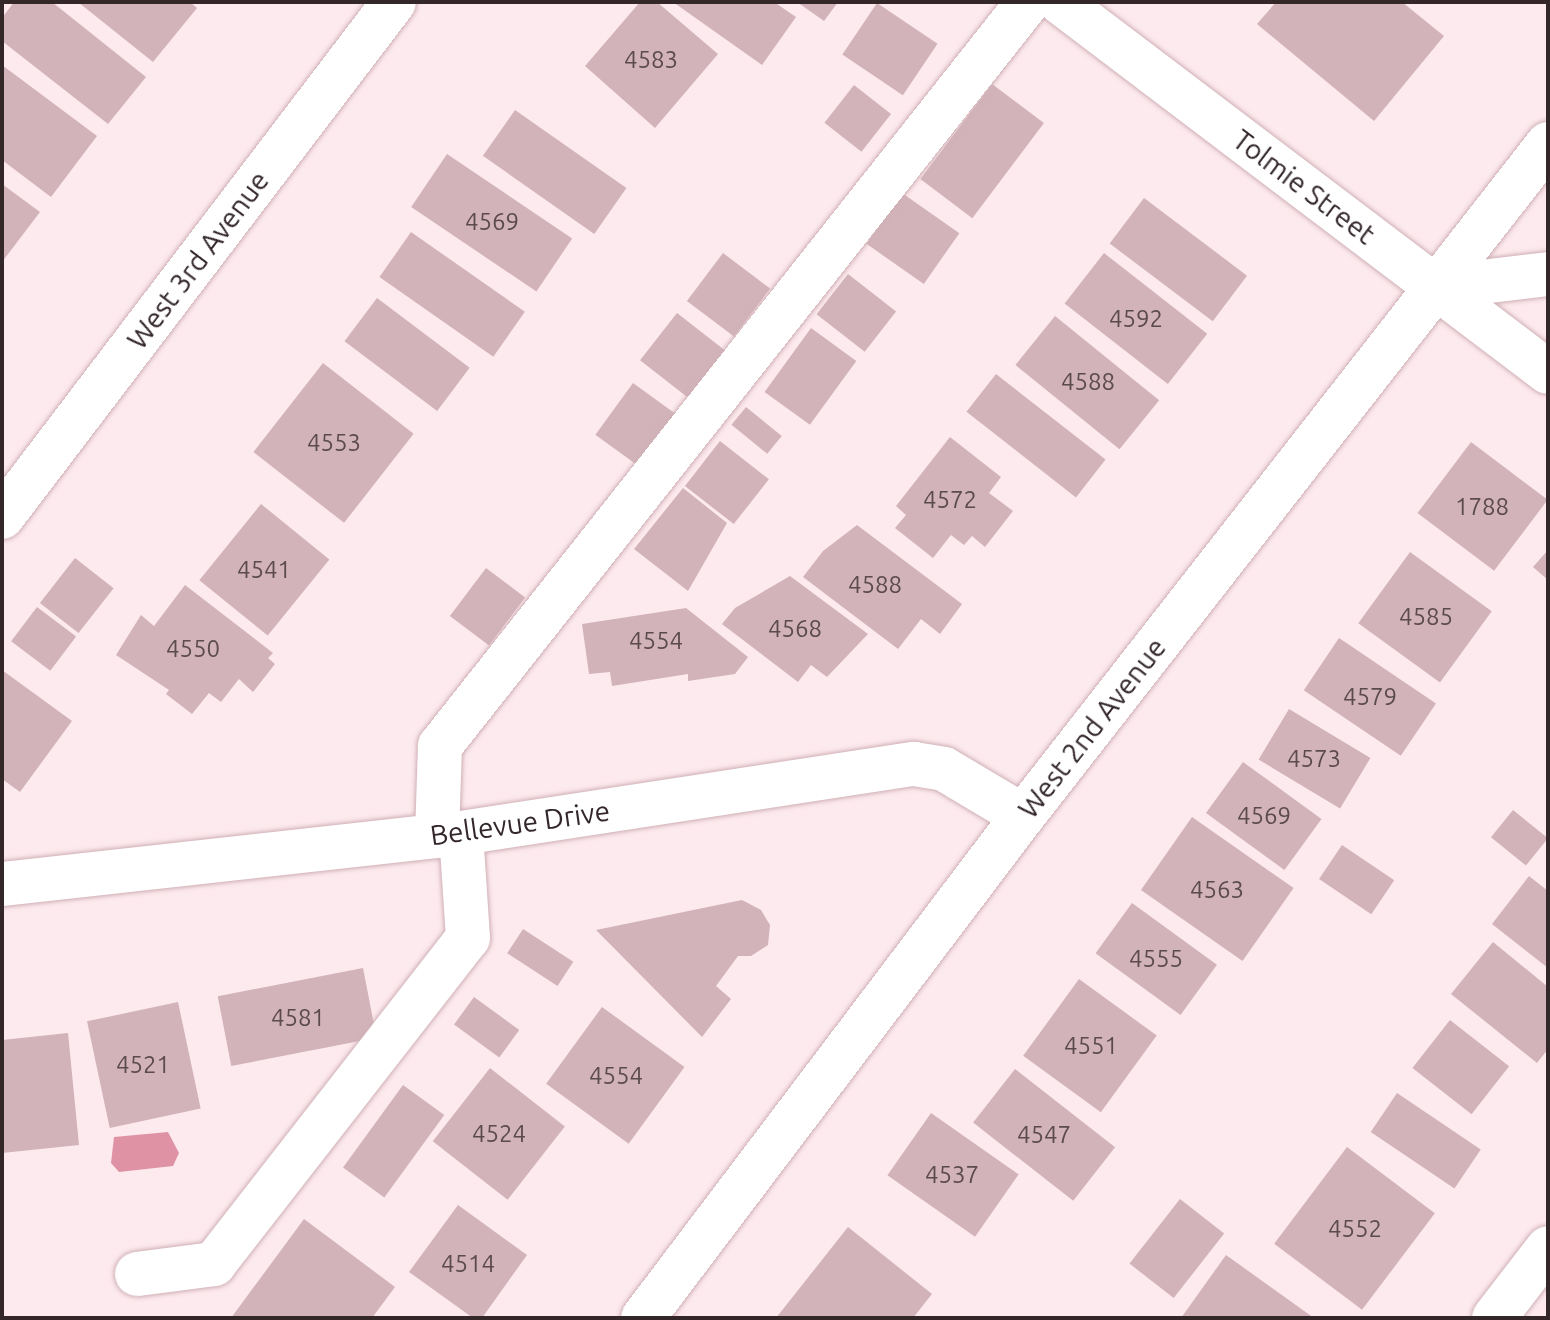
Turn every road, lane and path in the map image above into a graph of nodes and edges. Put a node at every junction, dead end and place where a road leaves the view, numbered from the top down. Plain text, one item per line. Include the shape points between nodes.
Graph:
1 (394, 2) edge
2 (1028, 2) edge
3 (1060, 2) edge
4 (1548, 144) edge
5 (1548, 274) edge
6 (1439, 287) junction
7 (1548, 372) edge
8 (2, 517) edge
9 (1023, 816) junction
10 (449, 834) junction
11 (2, 884) edge
12 (1548, 1248) edge
13 (137, 1274) dead end
14 (643, 1318) edge
15 (1494, 1318) edge

1 - 8 street, West 3rd Avenue
2 - 10 street via 440,746
3 - 6 street, Tolmie Street
4 - 6 street, West 2nd Avenue
5 - 6 street
6 - 7 street, Tolmie Street
6 - 9 street, West 2nd Avenue
9 - 10 street, Bellevue Drive via 944,769 914,764
9 - 14 street, West 2nd Avenue
10 - 11 street, Bellevue Drive
10 - 13 street via 468,938 214,1264
12 - 15 street

